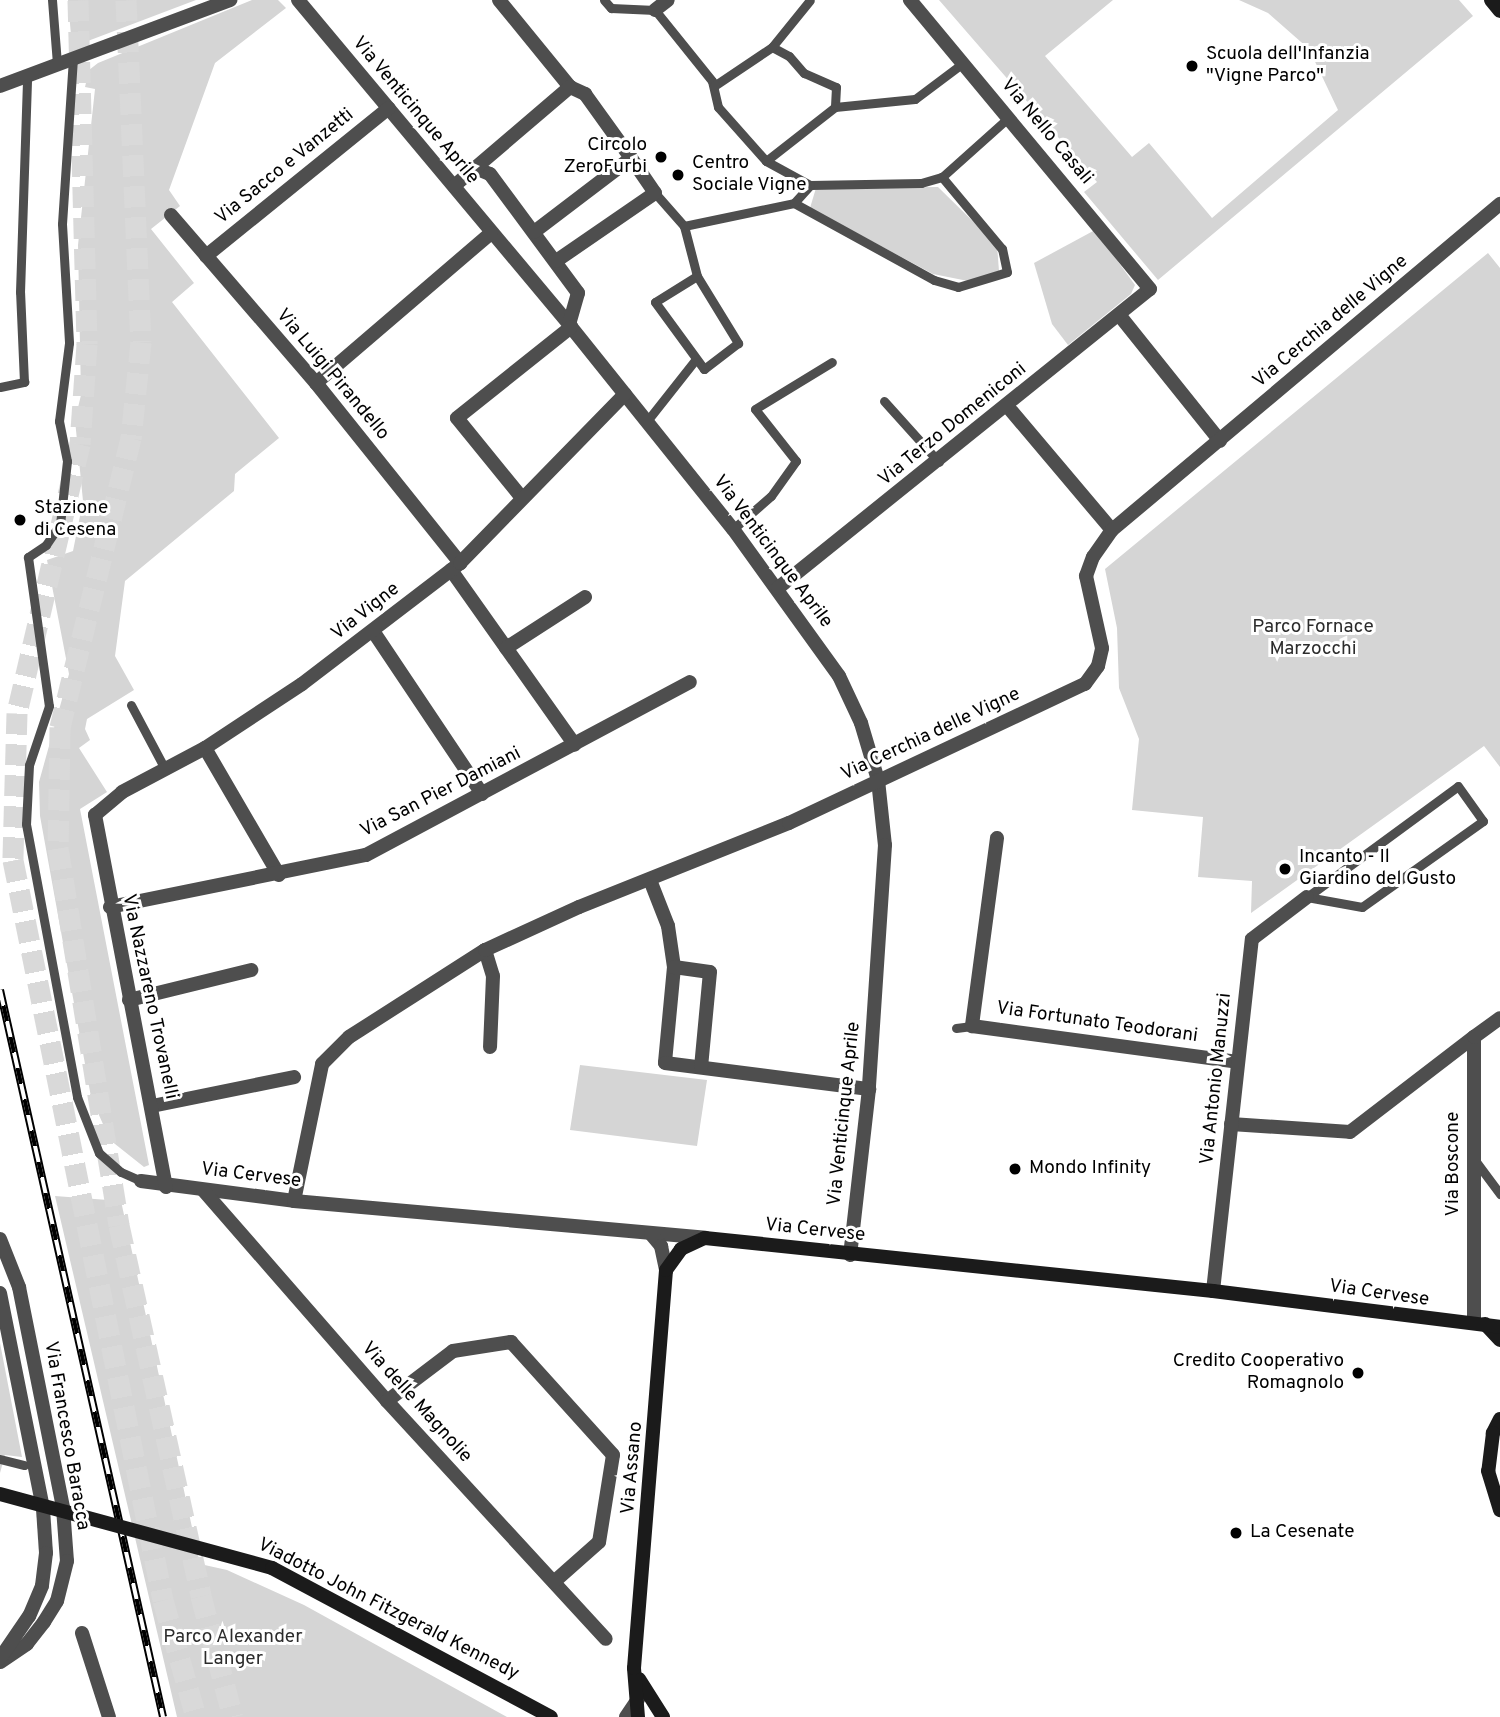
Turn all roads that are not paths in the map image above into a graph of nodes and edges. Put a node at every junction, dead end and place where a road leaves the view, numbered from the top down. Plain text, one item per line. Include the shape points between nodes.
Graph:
1 (52, 0) edge
2 (230, 0) edge
3 (298, 0) edge
4 (499, 0) edge
5 (604, 0) edge
6 (668, 0) edge
7 (810, 0) edge
8 (910, 0) edge
9 (1491, 0) edge
10 (631, 4) edge
11 (655, 10) junction
12 (1500, 11) edge
13 (772, 47) junction
14 (73, 58) junction
15 (962, 62) junction
16 (57, 64) junction
17 (27, 76) junction
18 (0, 86) edge
19 (570, 86) junction
20 (713, 86) junction
21 (835, 107) junction
22 (389, 108) junction
23 (1009, 117) junction
24 (631, 158) junction
25 (766, 161) junction
26 (475, 168) junction
27 (942, 177) junction
28 (810, 185) junction
29 (454, 186) junction
30 (655, 193) junction
31 (794, 203) junction
32 (1500, 204) edge
33 (171, 215) dead end
34 (684, 226) junction
35 (534, 232) junction
36 (491, 233) junction
37 (206, 256) junction
38 (556, 261) junction
39 (697, 276) junction
40 (1150, 289) joint
41 (1120, 316) junction
42 (570, 325) junction
43 (696, 359) junction
44 (832, 362) dead end
45 (316, 383) junction
46 (0, 387) edge
47 (625, 394) junction
48 (884, 401) dead end
49 (1008, 407) junction
50 (647, 421) junction
51 (1220, 441) junction
52 (939, 462) junction
53 (523, 498) junction
54 (733, 529) junction
55 (1112, 530) junction
56 (455, 566) junction
57 (778, 588) junction
58 (584, 597) dead end
59 (373, 631) junction
60 (506, 648) junction
61 (690, 682) dead end
62 (131, 705) dead end
63 (575, 745) junction
64 (205, 748) junction
65 (165, 769) junction
66 (878, 780) junction
67 (482, 794) junction
68 (95, 815) joint
69 (997, 838) dead end
70 (279, 875) junction
71 (650, 880) junction
72 (1307, 897) junction
73 (110, 907) junction
74 (485, 950) junction
75 (674, 967) junction
76 (251, 970) dead end
77 (129, 1000) junction
78 (1500, 1018) edge
79 (972, 1026) junction
80 (956, 1028) dead end
81 (1474, 1037) junction
82 (490, 1047) dead end
83 (1238, 1062) junction
84 (701, 1067) junction
85 (294, 1077) dead end
86 (869, 1089) junction
87 (152, 1106) junction
88 (1231, 1124) junction
89 (1473, 1158) junction
90 (141, 1181) joint
91 (166, 1187) junction
92 (203, 1190) junction
93 (1500, 1194) edge
94 (294, 1201) junction
95 (651, 1234) junction
96 (705, 1238) junction
97 (0, 1239) edge
98 (849, 1255) junction
99 (666, 1270) junction
100 (1213, 1291) junction
101 (0, 1293) edge
102 (1486, 1324) edge
103 (1500, 1340) edge
104 (387, 1401) junction
105 (1500, 1419) edge
106 (0, 1459) edge
107 (24, 1465) dead end
108 (0, 1494) edge
109 (1500, 1510) edge
110 (554, 1582) junction
111 (82, 1633) dead end
112 (606, 1639) dead end
113 (0, 1660) edge
114 (634, 1668) junction
115 (638, 1699) junction
116 (109, 1717) edge
117 (551, 1717) edge
118 (626, 1717) edge
119 (638, 1717) edge
120 (663, 1717) edge

1 - 16 lane
2 - 14 street
3 - 22 street, Via Venticinque Aprile
4 - 19 street
5 - 10 lane via 611,8
6 - 11 street
7 - 13 lane
8 - 15 street, Via Nello Casali
9 - 12 street
10 - 11 lane
11 - 20 lane
13 - 20 lane
13 - 21 lane via 789,55 804,73 836,87
14 - 16 street
14 - 90 lane via 62,224 69,343 59,421 66,461 60,524 46,545 28,556 49,706 30,765 26,824 77,1097 99,1153 121,1172
15 - 21 lane via 915,99
15 - 23 street, Via Nello Casali
16 - 17 street
17 - 18 street
17 - 46 lane via 20,292 24,382
19 - 24 street via 585,94
19 - 26 street
20 - 25 lane via 718,107
21 - 25 lane
22 - 29 street, Via Venticinque Aprile
22 - 37 street, Via Sacco e Vanzetti
23 - 27 lane
23 - 40 street, Via Nello Casali
24 - 30 street
24 - 35 street
25 - 28 lane
26 - 29 street
26 - 35 street via 490,174
27 - 28 lane via 921,183
27 - 31 lane via 1002,249 1007,272 958,287 934,281
28 - 31 lane
29 - 36 street, Via Venticinque Aprile
30 - 34 lane
30 - 38 street
31 - 34 lane
32 - 51 street, Via Cerchia delle Vigne
33 - 37 street, Via Luigi Pirandello
34 - 39 lane
35 - 38 street
36 - 42 street, Via Venticinque Aprile
36 - 45 street
37 - 45 street, Via Luigi Pirandello
38 - 42 street via 578,293
39 - 43 lane via 655,302
39 - 43 lane via 738,343 704,369
40 - 41 street, Via Terzo Domeniconi
41 - 49 street, Via Terzo Domeniconi
41 - 51 street
42 - 47 street, Via Venticinque Aprile
42 - 53 street via 457,418
43 - 50 lane
44 - 54 lane via 755,408 796,461 771,496
45 - 56 street, Via Luigi Pirandello
47 - 50 street, Via Venticinque Aprile
47 - 53 street, Via Vigne
48 - 52 lane
49 - 52 street, Via Terzo Domeniconi
49 - 55 street
50 - 54 street, Via Venticinque Aprile
51 - 55 street, Via Cerchia delle Vigne
52 - 57 street, Via Terzo Domeniconi
53 - 56 street, Via Vigne
54 - 57 street, Via Venticinque Aprile
55 - 66 street, Via Cerchia delle Vigne via 1086,576 1102,648 1098,666 1085,684
56 - 59 street, Via Vigne
56 - 60 street, Via Luigi Pirandello
57 - 66 street, Via Venticinque Aprile via 839,676 861,723
58 - 60 street
59 - 64 street, Via Vigne
59 - 67 street
60 - 63 street, Via Luigi Pirandello
61 - 63 street, Via San Pier Damiani
62 - 65 lane
63 - 67 street, Via San Pier Damiani
64 - 65 street, Via Vigne
64 - 70 street
65 - 68 street, Via Vigne via 122,792
66 - 71 street, Via Cerchia delle Vigne via 789,824
66 - 86 street, Via Venticinque Aprile via 885,845
67 - 70 street, Via San Pier Damiani via 366,855
68 - 73 street, Via Nazzareno Trovanelli
69 - 79 street, Via Fortunato Teodorani
70 - 73 street, Via San Pier Damiani
71 - 74 street, Via Cerchia delle Vigne via 579,906
71 - 75 street via 668,926
72 - 72 lane via 1458,786 1483,821 1362,907
72 - 83 street, Via Antonio Manuzzi via 1252,939
73 - 77 street, Via Nazzareno Trovanelli
74 - 82 street via 493,976
74 - 94 street, Via Cerchia delle Vigne via 349,1037 322,1064
75 - 84 street via 710,972
75 - 84 street via 665,1063
76 - 77 street
77 - 87 street, Via Nazzareno Trovanelli
78 - 81 street
79 - 80 lane
79 - 83 street, Via Fortunato Teodorani
81 - 88 street via 1350,1132
81 - 89 street, Via Boscone
83 - 88 street, Via Antonio Manuzzi
84 - 86 street
85 - 87 street
86 - 98 street, Via Venticinque Aprile
87 - 91 street, Via Nazzareno Trovanelli
88 - 100 street, Via Antonio Manuzzi
89 - 93 lane
89 - 102 street, Via Boscone
90 - 91 street, Via Cervese
91 - 92 street, Via Cervese
92 - 94 street, Via Cervese
92 - 104 street, Via delle Magnolie
94 - 95 street, Via Cervese
95 - 96 street, Via Cervese
95 - 99 street, Via Assano via 661,1246
96 - 98 street, Via Cervese
96 - 99 street via 681,1249
97 - 113 street, Via Francesco Baracca via 19,1287 63,1507 67,1561 57,1601 44,1622 27,1644
98 - 100 street, Via Cervese
99 - 114 street, Via Assano
100 - 102 street, Via Cervese
101 - 113 street, Via Francesco Baracca via 43,1509 46,1553 42,1586 29,1616
102 - 103 street
104 - 110 street, Via delle Magnolie
104 - 110 street via 453,1351 512,1342 613,1455 599,1542
105 - 109 street via 1493,1433 1489,1471
106 - 107 lane
108 - 117 street, Viadotto John Fitzgerald Kennedy, bridge via 272,1568
110 - 112 street, Via delle Magnolie
111 - 116 street
114 - 115 street, Via Assano
114 - 120 street
115 - 118 street
115 - 119 street, Via Assano

